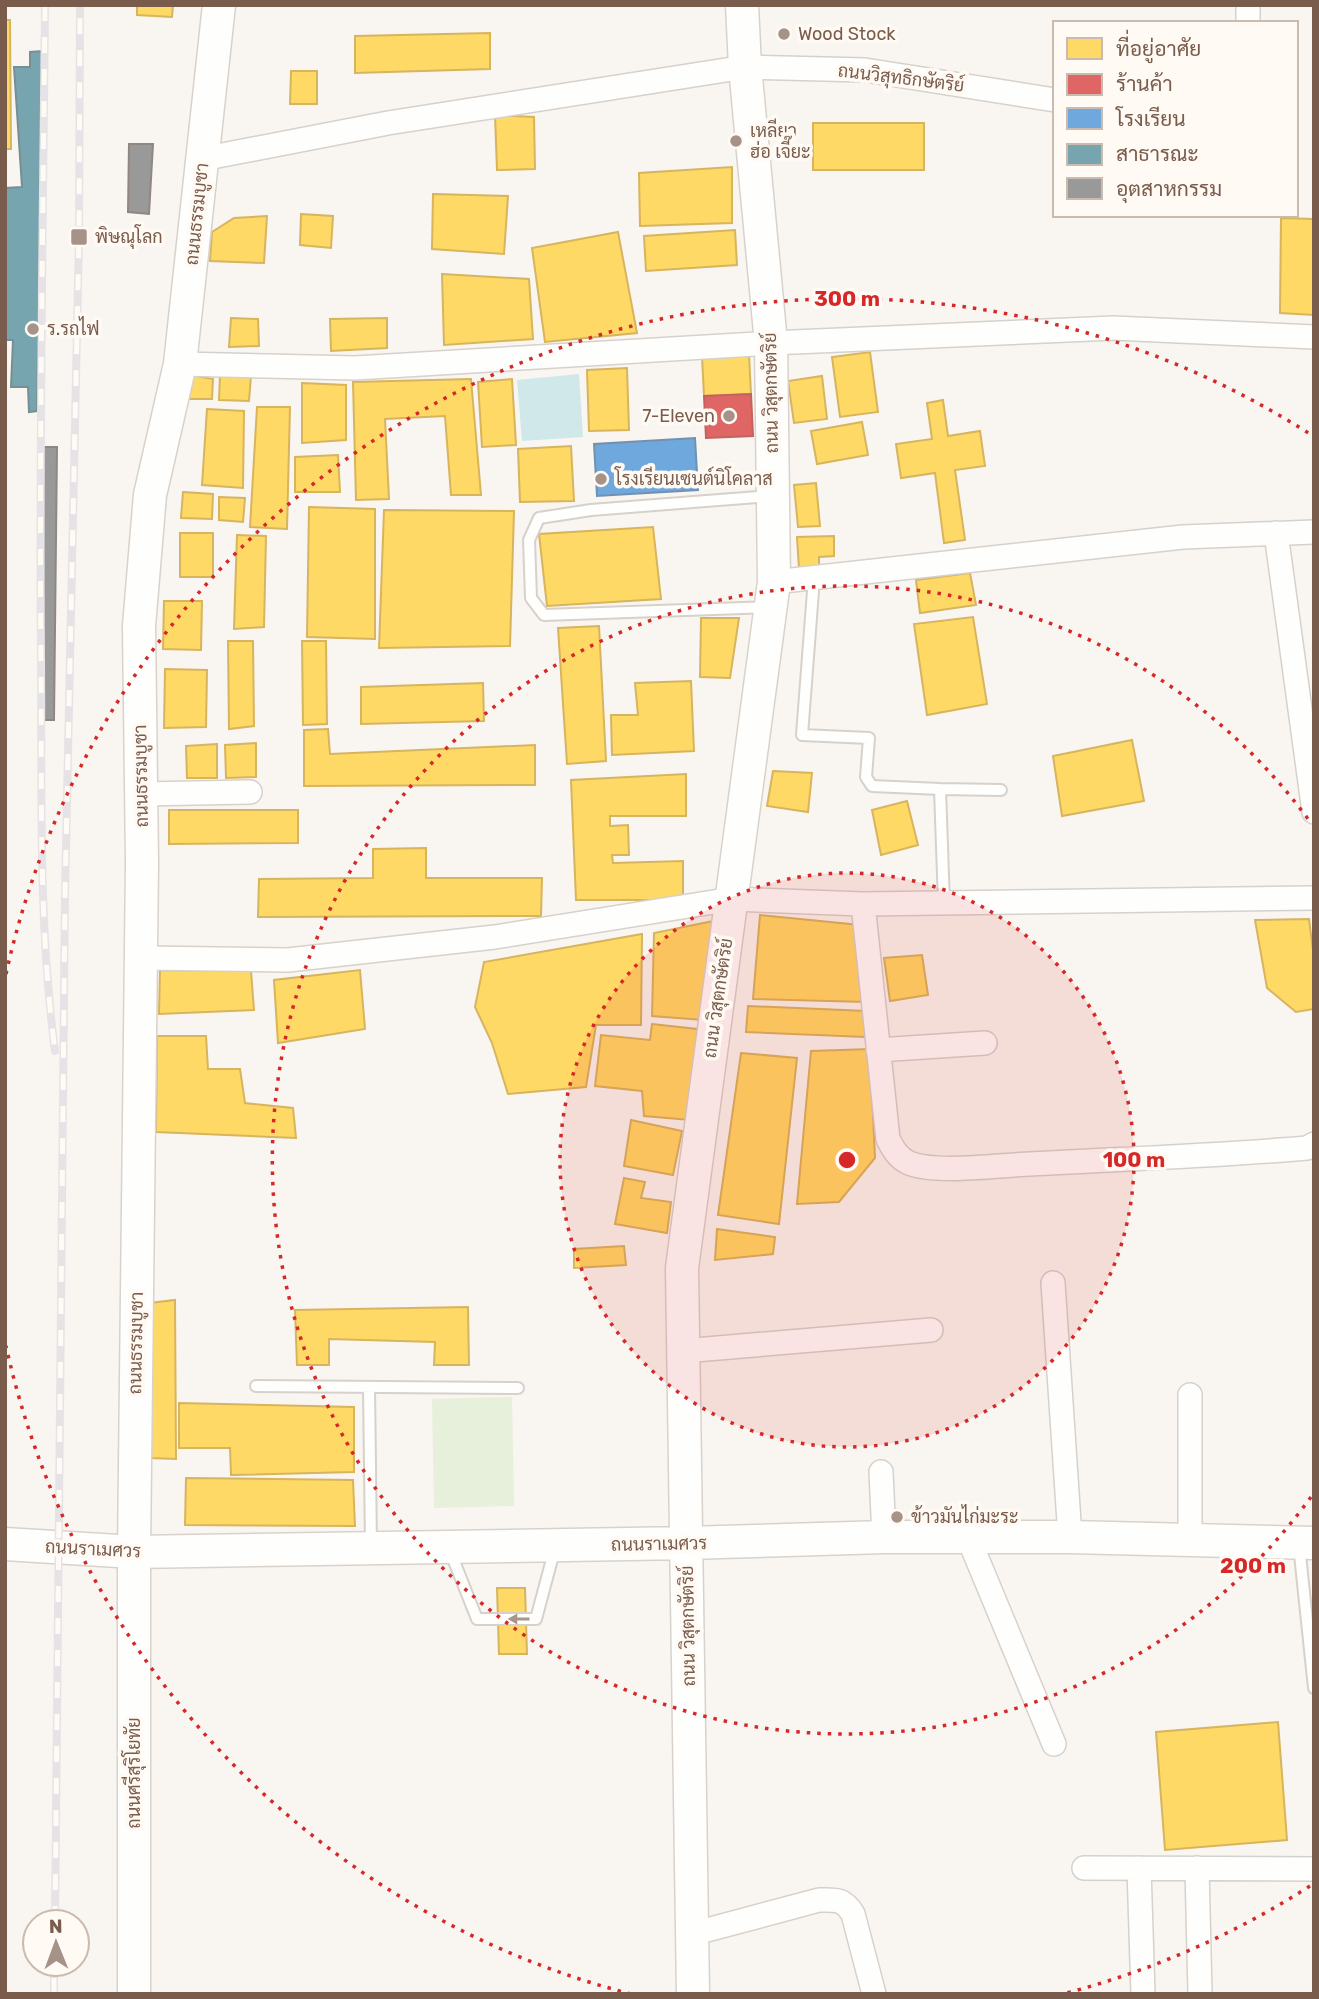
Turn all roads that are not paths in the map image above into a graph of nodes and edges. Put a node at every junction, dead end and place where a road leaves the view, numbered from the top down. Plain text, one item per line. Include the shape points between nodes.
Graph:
1 (219, 5) edge
2 (742, 5) edge
3 (746, 68) junction
4 (1053, 100) edge
5 (202, 159) junction
6 (1314, 337) edge
7 (771, 343) junction
8 (180, 364) junction
9 (773, 496) junction
10 (1314, 532) edge
11 (1276, 533) junction
12 (814, 578) junction
13 (773, 594) junction
14 (940, 789) junction
15 (1001, 790) dead end
16 (250, 792) dead end
17 (141, 794) junction
18 (1314, 812) edge
19 (1314, 898) edge
20 (732, 899) junction
21 (863, 904) junction
22 (944, 904) junction
23 (141, 958) junction
24 (985, 1043) dead end
25 (878, 1050) junction
26 (1314, 1144) edge
27 (1053, 1283) dead end
28 (931, 1331) dead end
29 (683, 1351) junction
30 (256, 1386) dead end
31 (369, 1387) junction
32 (518, 1388) dead end
33 (1190, 1395) dead end
34 (881, 1472) dead end
35 (884, 1537) junction
36 (968, 1537) junction
37 (1070, 1537) junction
38 (1190, 1540) junction
39 (1306, 1543) edge
40 (5, 1544) edge
41 (687, 1544) junction
42 (555, 1545) junction
43 (448, 1547) junction
44 (371, 1548) junction
45 (134, 1552) junction
46 (1314, 1688) edge
47 (1054, 1744) dead end
48 (1084, 1868) dead end
49 (1139, 1868) junction
50 (1197, 1868) junction
51 (1314, 1869) edge
52 (692, 1934) junction
53 (134, 1994) edge
54 (693, 1994) edge
55 (874, 1994) edge
56 (1143, 1994) edge
57 (1200, 1994) edge

1 - 5 main road, ถนนธรรมบูชา
2 - 3 main road, ถนน วิสุตกษัตริย์
3 - 4 street, ถนนวิสุทธิกษัตริย์ via 864,70
3 - 5 street, ถนนวิสุทธิกษัตริย์ via 388,123
3 - 7 main road, ถนน วิสุตกษัตริย์
5 - 8 main road, ถนนธรรมบูชา
6 - 7 street via 1113,328
7 - 8 street via 355,368
7 - 9 main road, ถนน วิสุตกษัตริย์
8 - 17 main road, ถนนธรรมบูชา via 150,495 139,626
9 - 13 main road, ถนน วิสุตกษัตริย์
9 - 13 lane via 539,518 529,540 531,598 544,615
10 - 11 street
11 - 12 street via 1183,537
11 - 18 street
12 - 13 street
12 - 14 lane via 802,735 869,738 866,777 872,786
13 - 20 main road, ถนน วิสุตกษัตริย์
14 - 15 lane
14 - 22 lane
16 - 17 street
17 - 23 main road, ถนนธรรมบูชา
19 - 22 street
20 - 21 street
20 - 23 street via 495,937 288,960
20 - 29 main road, ถนน วิสุตกษัตริย์ via 682,1268
21 - 22 street
21 - 25 street
23 - 45 main road, ถนนธรรมบูชา
24 - 25 street
25 - 26 street via 888,1139 895,1153 909,1163 978,1166 1233,1155
27 - 37 street
28 - 29 street
29 - 41 main road, ถนน วิสุตกษัตริย์
30 - 31 lane
31 - 32 lane
31 - 44 lane
33 - 38 street
34 - 35 street
35 - 36 main road, ถนนราเมศวร
35 - 41 main road, ถนนราเมศวร
36 - 37 main road, ถนนราเมศวร
36 - 47 street
37 - 38 main road, ถนนราเมศวร
38 - 39 main road, ถนนราเมศวร
39 - 46 lane
40 - 45 main road, ถนนราเมศวร
41 - 42 main road, ถนนราเมศวร
41 - 52 main road, ถนน วิสุตกษัตริย์
42 - 43 main road, ถนนราเมศวร
42 -> 43 lane via 536,1619 477,1619
43 - 44 main road, ถนนราเมศวร
44 - 45 main road, ถนนราเมศวร
45 - 53 main road, ถนนศรีสุริโยทัย
48 - 49 street
49 - 50 street
49 - 56 street
50 - 51 street
50 - 57 street
52 - 54 main road, ถนน วิสุตกษัตริย์
52 - 55 street via 819,1900 846,1903 853,1913

